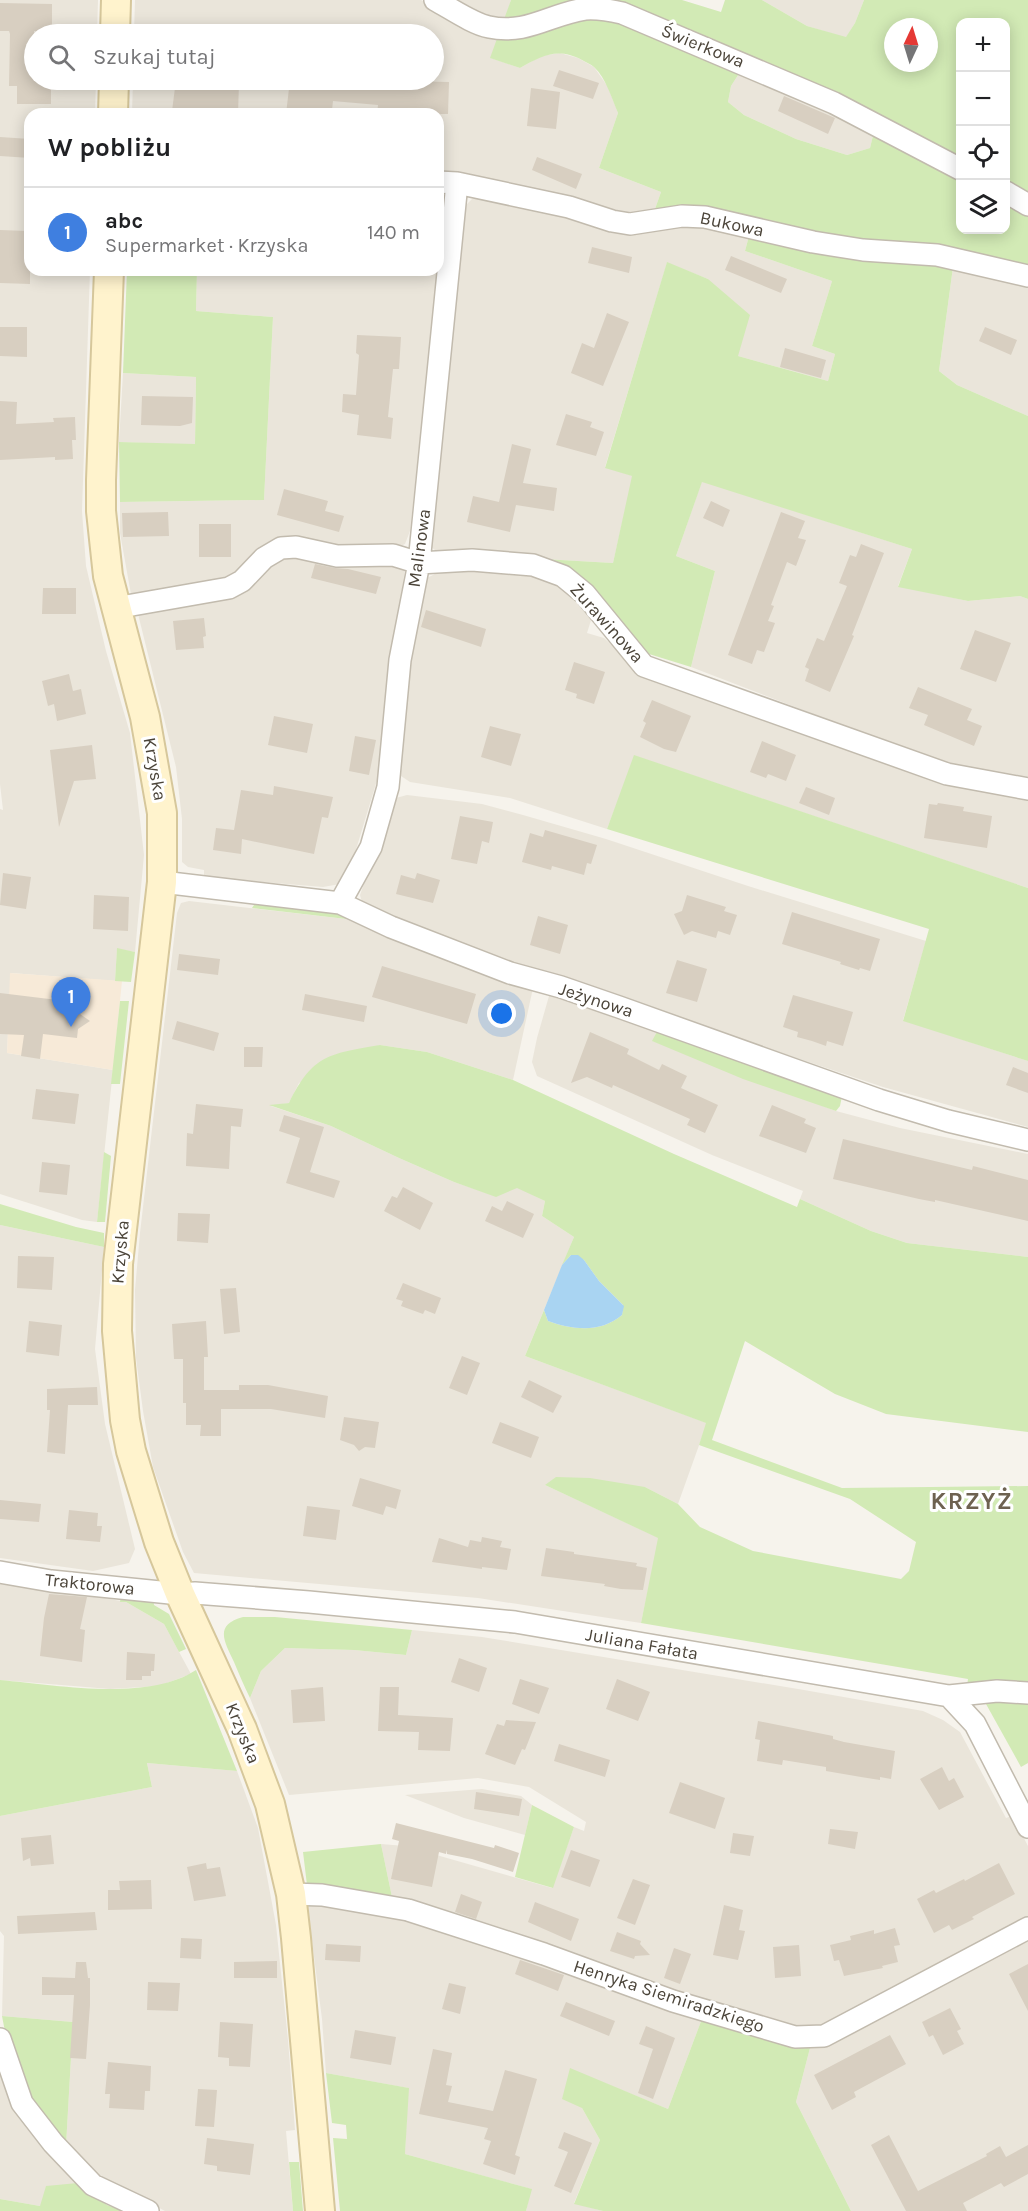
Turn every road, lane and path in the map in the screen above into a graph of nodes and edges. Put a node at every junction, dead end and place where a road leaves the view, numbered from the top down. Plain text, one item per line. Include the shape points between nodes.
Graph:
1 (116, 0) edge
2 (435, 0) edge
3 (115, 24) edge
4 (114, 90) edge
5 (113, 108) edge
6 (956, 167) edge
7 (447, 182) edge
8 (1010, 195) edge
9 (1028, 205) edge
10 (444, 223) edge
11 (109, 276) edge
12 (440, 276) edge
13 (1028, 276) edge
14 (419, 563) junction
15 (115, 609) junction
16 (1028, 789) edge
17 (162, 882) junction
18 (340, 903) junction
19 (1028, 1140) edge
20 (0, 1572) edge
21 (180, 1594) junction
22 (1028, 1693) edge
23 (949, 1696) junction
24 (1028, 1827) edge
25 (291, 1894) junction
26 (1028, 1928) edge
27 (0, 2039) edge
28 (148, 2211) edge
29 (320, 2211) edge

1 - 3 street
2 - 6 street, Świerkowa via 487,27 508,29 531,27 582,10 597,8 622,13 834,103
4 - 5 street
7 - 10 street, Malinowa
7 - 13 street, Bukowa via 630,224 682,216 705,217 813,243 937,255
8 - 9 street
11 - 15 street, Krzyska via 101,511
12 - 14 street, Malinowa
14 - 15 street, Żurawinowa via 393,555 337,556 296,547 281,548 229,588
14 - 16 street, Żurawinowa via 472,560 533,565 553,572 585,594 644,666 947,774
14 - 18 street, Malinowa via 400,660 388,787 370,847
15 - 17 street, Krzyska via 157,777 162,813
17 - 18 street, Jeżynowa
17 - 21 street, Krzyska via 121,1231 117,1321 121,1389 131,1451 159,1542
18 - 19 street, Jeżynowa via 510,973 561,987 879,1100
20 - 21 street, Traktorowa
21 - 23 street, Juliana Fałata via 515,1622
21 - 25 street, Krzyska via 247,1740 270,1804
22 - 23 street, Juliana Fałata via 997,1691
23 - 24 street via 975,1724
25 - 26 street, Henryka Siemiradzkiego via 322,1894 408,1910 672,2001 795,2037 824,2036
25 - 29 street, Krzyska
27 - 28 street via 22,2103 53,2143 93,2185

